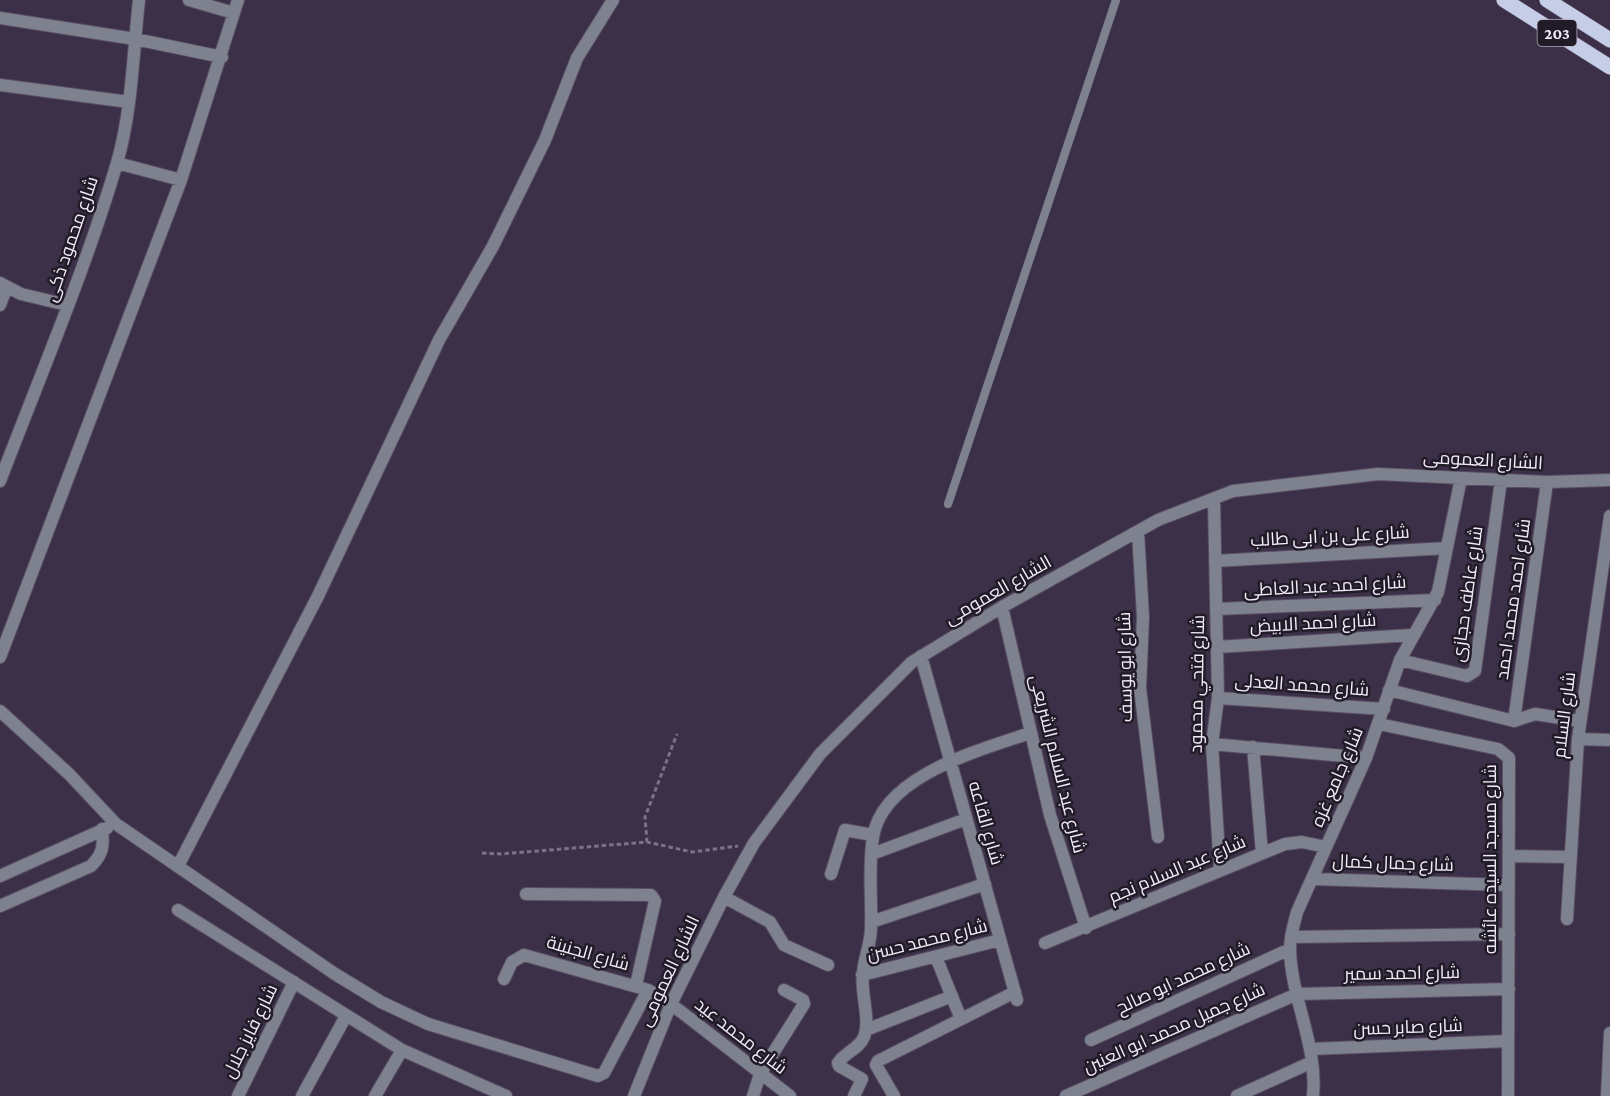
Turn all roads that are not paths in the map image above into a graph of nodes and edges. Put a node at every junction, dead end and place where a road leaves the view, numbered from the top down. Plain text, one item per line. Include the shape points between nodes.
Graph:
1 (139, 0) edge
2 (189, 0) edge
3 (238, 0) edge
4 (613, 0) edge
5 (1116, 0) edge
6 (1504, 0) edge
7 (1547, 0) edge
8 (234, 13) junction
9 (0, 18) edge
10 (135, 39) junction
11 (1610, 40) edge
12 (222, 57) junction
13 (1610, 67) edge
14 (0, 85) edge
15 (129, 102) junction
16 (117, 163) junction
17 (181, 180) junction
18 (3, 286) edge
19 (0, 305) edge
20 (67, 305) junction
21 (1461, 478) junction
22 (1501, 480) junction
23 (1610, 480) edge
24 (0, 481) edge
25 (1547, 482) junction
26 (1214, 500) junction
27 (948, 504) dead end
28 (1610, 516) edge
29 (1138, 532) junction
30 (1447, 548) junction
31 (1215, 561) junction
32 (1435, 600) junction
33 (1002, 607) junction
34 (1216, 609) junction
35 (1412, 635) junction
36 (1217, 647) junction
37 (921, 656) junction
38 (0, 657) edge
39 (1400, 660) junction
40 (1389, 690) junction
41 (1218, 698) junction
42 (1383, 708) junction
43 (0, 711) edge
44 (1514, 721) junction
45 (1580, 721) junction
46 (1379, 724) junction
47 (1030, 733) junction
48 (1578, 740) junction
49 (1610, 740) edge
50 (1212, 744) junction
51 (1253, 747) junction
52 (1366, 758) junction
53 (950, 760) junction
54 (966, 819) junction
55 (116, 824) junction
56 (102, 830) junction
57 (873, 835) junction
58 (1158, 837) dead end
59 (1326, 846) junction
60 (1262, 853) junction
61 (872, 854) junction
62 (1509, 856) junction
63 (1571, 857) junction
64 (178, 866) junction
65 (1220, 869) junction
66 (831, 874) dead end
67 (0, 876) edge
68 (1312, 879) junction
69 (984, 884) junction
70 (1508, 885) junction
71 (526, 894) dead end
72 (724, 897) junction
73 (0, 907) edge
74 (178, 910) dead end
75 (1567, 919) dead end
76 (870, 922) junction
77 (1086, 928) junction
78 (1509, 933) junction
79 (1000, 940) junction
80 (1045, 943) dead end
81 (1290, 943) junction
82 (936, 957) junction
83 (828, 965) dead end
84 (862, 975) junction
85 (504, 980) dead end
86 (294, 982) junction
87 (636, 985) junction
88 (1509, 989) junction
89 (648, 990) junction
90 (784, 990) dead end
91 (1297, 994) junction
92 (952, 996) junction
93 (671, 1004) junction
94 (346, 1016) junction
95 (961, 1019) junction
96 (866, 1030) junction
97 (1610, 1033) edge
98 (1091, 1040) dead end
99 (1508, 1041) junction
100 (402, 1050) junction
101 (1311, 1055) junction
102 (760, 1074) junction
103 (238, 1096) edge
104 (302, 1096) edge
105 (375, 1096) edge
106 (506, 1096) edge
107 (634, 1096) edge
108 (753, 1096) edge
109 (789, 1096) edge
110 (854, 1096) edge
111 (894, 1096) edge
112 (1066, 1096) edge
113 (1236, 1096) edge
114 (1313, 1096) edge
115 (1508, 1096) edge
116 (1607, 1096) edge

1 - 10 street, شارع محمود ذكى
2 - 8 street
3 - 8 street
4 - 64 street via 577,58 530,172 439,340 318,596
5 - 27 lane
6 - 13 main road, 203
7 - 11 main road, 203
8 - 12 street
9 - 10 street
10 - 12 street
10 - 15 street, شارع محمود ذكى
12 - 17 street
14 - 15 street
15 - 16 street, شارع محمود ذكى
16 - 17 street
16 - 20 street, شارع محمود ذكى
17 - 38 street
18 - 19 street
18 - 20 street
20 - 24 street, شارع محمود ذكى
21 - 22 street, الشارع العمومى
21 - 26 street, الشارع العمومى via 1408,474 1350,476 1233,491
21 - 30 street, شارع جامع غزه
22 - 25 street, الشارع العمومى
22 - 39 street, شارع عاطف حجازى via 1475,671 1467,676
23 - 25 street, الشارع العمومى
25 - 44 street, شارع احمد محمد احمد
26 - 29 street, الشارع العمومى via 1158,520
26 - 31 street, شارع فتحي محمود
28 - 45 street, شارع السلام
29 - 33 street, الشارع العمومى
29 - 58 street, شارع ابو يوسف via 1143,617 1141,698
30 - 31 street, شارع على بن ابى طالب
30 - 32 street, شارع جامع غزه
31 - 34 street, شارع فتحي محمود
32 - 34 street, شارع احمد عبد العاطى
32 - 35 street, شارع جامع غزه
33 - 37 street, الشارع العمومى
33 - 47 street, شارع عبد السلام الشريعى
34 - 36 street, شارع فتحي محمود
35 - 36 street, شارع احمد الابيض
35 - 39 street, شارع جامع غزه
36 - 41 street, شارع فتحي محمود
37 - 53 street, شارع القاعه
37 - 72 street, الشارع العمومى via 820,754 754,843
39 - 40 street, شارع جامع غزه
40 - 42 street, شارع جامع غزه
40 - 44 street
41 - 42 street, شارع محمد العدلى
41 - 50 street, شارع فتحي محمود
42 - 46 street, شارع جامع غزه
43 - 55 street via 62,767
44 - 45 street via 1535,714
45 - 48 street, شارع السلام
46 - 52 street, شارع جامع غزه
46 - 62 street, شارع مسجد السيده عائشه via 1498,749 1506,754
47 - 53 street
47 - 77 street, شارع عبد السلام الشريعى via 1057,842
48 - 49 street
48 - 63 street, شارع السلام
50 - 51 street
50 - 65 street, شارع فتحي محمود
51 - 52 street
51 - 60 street
52 - 59 street, شارع جامع غزه
53 - 54 street, شارع القاعه
53 - 57 street via 890,801
54 - 61 street
54 - 69 street, شارع القاعه
55 - 56 street
55 - 64 street
56 - 67 street
56 - 73 street via 104,844 91,866
57 - 61 street
57 - 66 street via 845,830
59 - 60 street, شارع عبد السلام نجم via 1294,843
59 - 68 street, شارع جامع غزه
60 - 65 street, شارع عبد السلام نجم
61 - 76 street
62 - 63 street
62 - 70 street, شارع مسجد السيده عائشه
63 - 75 street, شارع السلام
64 - 89 street via 381,1002 428,1024 593,1075 603,1073
65 - 77 street, شارع عبد السلام نجم
68 - 70 street, شارع جمال كمال
68 - 81 street, شارع جامع غزه via 1297,912
69 - 76 street
69 - 79 street, شارع القاعه
70 - 78 street, شارع مسجد السيده عائشه
71 - 87 street via 651,895 655,901
72 - 83 street via 765,918 784,945
72 - 93 street, الشارع العمومى
74 - 86 street
76 - 84 street
77 - 80 street, شارع عبد السلام نجم
78 - 81 street, شارع محمد ابو صالح
78 - 88 street, شارع مسجد السيده عائشه
79 - 82 street, شارع محمد حسن
79 - 95 street, شارع القاعه via 1016,996
81 - 91 street, شارع جامع غزه
81 - 98 street, شارع محمد ابو صالح
82 - 84 street, شارع محمد حسن
82 - 92 street
84 - 96 street
85 - 87 street, شارع الجنينة via 512,962 524,955
86 - 94 street
86 - 103 street, شارع فايز جلال
87 - 89 street, شارع الجنينة
88 - 91 street, شارع احمد سمير
88 - 99 street, شارع مسجد السيده عائشه
89 - 93 street, شارع الجنينة
90 - 102 street via 804,1004
91 - 101 street, شارع جامع غزه
91 - 112 street, شارع جميل محمد ابو العنين
92 - 95 street
92 - 96 street
93 - 102 street, شارع محمد عيد
93 - 107 street, الشارع العمومى
94 - 100 street
94 - 104 street
95 - 111 street via 878,1060 876,1065
96 - 110 street via 861,1041 838,1063 862,1079
97 - 116 street
99 - 101 street, شارع صابر حسن
99 - 115 street, شارع مسجد السيده عائشه
100 - 105 street
100 - 106 street
101 - 113 street
101 - 114 street, شارع جامع غزه
102 - 108 street
102 - 109 street, شارع محمد عيد

